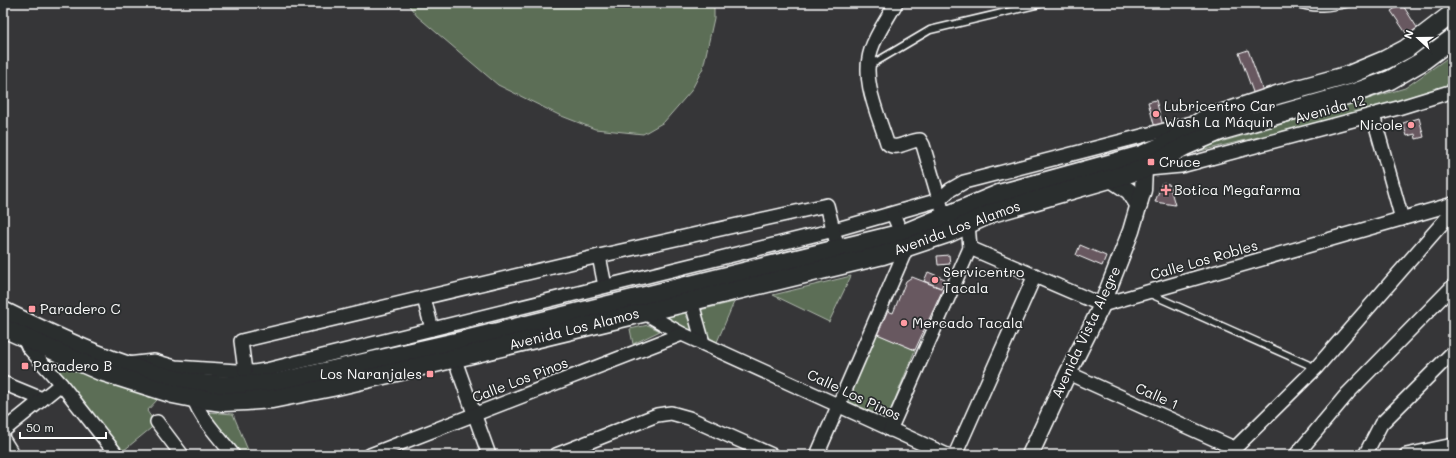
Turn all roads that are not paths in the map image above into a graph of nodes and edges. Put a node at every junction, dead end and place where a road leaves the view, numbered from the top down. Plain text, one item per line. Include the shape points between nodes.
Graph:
1 (896, 3) edge
2 (1044, 3) edge
3 (1294, 3) edge
4 (1350, 3) edge
5 (1453, 12) edge
6 (1453, 38) edge
7 (868, 67) junction
8 (1453, 91) edge
9 (1373, 115) junction
10 (1142, 154) junction
11 (1111, 179) junction
12 (939, 200) junction
13 (1453, 204) edge
14 (1139, 206) junction
15 (1453, 211) edge
16 (893, 214) junction
17 (1402, 219) junction
18 (968, 224) junction
19 (947, 225) junction
20 (834, 230) junction
21 (904, 240) junction
22 (970, 248) junction
23 (838, 249) junction
24 (599, 256) junction
25 (1034, 275) junction
26 (610, 285) junction
27 (1453, 286) edge
28 (1148, 293) junction
29 (424, 298) junction
30 (691, 300) junction
31 (1102, 305) junction
32 (621, 310) junction
33 (3, 311) edge
34 (643, 312) junction
35 (3, 328) edge
36 (432, 329) junction
37 (682, 334) junction
38 (24, 338) junction
39 (703, 343) junction
40 (451, 351) junction
41 (1453, 352) edge
42 (126, 364) junction
43 (1316, 368) junction
44 (245, 372) junction
45 (1068, 373) junction
46 (3, 383) edge
47 (61, 384) junction
48 (194, 390) junction
49 (42, 399) junction
50 (839, 405) junction
51 (475, 415) junction
52 (157, 422) dead end
53 (890, 430) junction
54 (3, 431) edge
55 (3, 439) edge
56 (1453, 445) edge
57 (1231, 451) edge
58 (756, 452) edge
59 (13, 455) edge
60 (117, 455) edge
61 (182, 455) edge
62 (233, 455) edge
63 (370, 455) edge
64 (490, 455) edge
65 (556, 455) edge
66 (772, 455) edge
67 (817, 455) edge
68 (947, 455) edge
69 (955, 455) edge
70 (1030, 455) edge
71 (1296, 455) edge
72 (1365, 455) edge
73 (1406, 455) edge

1 - 7 street via 871,49
2 - 7 lane via 930,30
3 - 4 lane via 1309,8 1330,8
5 - 10 main road via 1406,49 1385,60 1349,75 1280,94 1203,120 1169,143
6 - 10 main road via 1421,62 1390,80 1354,93 1220,131 1185,146
7 - 12 street via 870,89 887,143 896,147 920,140
8 - 9 street, Avenida 12
9 - 10 street, Avenida 12 via 1181,166
9 - 17 street
10 - 11 main road, Avenida Los Alamos
10 - 12 street, Avenida 12 via 964,182
10 - 14 street, Avenida Vista Alegre
10 - 19 main road, Avenida Los Alamos via 999,194
11 - 14 street via 1129,190
11 - 18 main road, Avenida Los Alamos via 992,213
12 - 16 street
12 - 19 street
13 - 17 street, Calle Los Robles
14 - 31 street, Avenida Vista Alegre
15 - 43 street
16 - 20 street
16 - 21 street
17 - 28 street, Calle Los Robles
18 - 19 main road, Avenida Los Alamos
18 - 22 street
19 - 21 main road, Avenida Los Alamos
20 - 23 street
20 - 24 street via 827,205
20 - 26 street
21 - 23 main road, Avenida Los Alamos
21 - 30 main road, Avenida Los Alamos via 841,265
21 - 50 street
22 - 25 street
22 - 53 street
23 - 32 main road, Avenida Los Alamos
24 - 26 street
24 - 29 street
25 - 31 street
25 - 69 street
26 - 32 street
26 - 36 street
27 - 71 street via 1348,393
28 - 31 street, Calle Los Robles
28 - 43 lane
29 - 36 street
29 - 44 street via 241,341
30 - 34 main road, Avenida Los Alamos
30 - 39 street
31 - 45 street, Avenida Vista Alegre
32 - 34 main road, Avenida Los Alamos
32 - 40 main road, Avenida Los Alamos
33 - 42 main road, Avenida Los Alamos via 69,344
34 - 37 street, Calle Los Pinos
35 - 38 main road, Avenida Los Alamos
36 - 44 street via 266,370
37 - 39 street, Calle Los Pinos
37 - 51 street, Calle Los Pinos
38 - 47 street via 28,348
38 - 48 main road, Avenida Los Alamos via 100,371
39 - 50 street, Calle Los Pinos
40 - 48 main road, Avenida Los Alamos via 272,399 223,402
40 - 51 street
41 - 72 street via 1382,424
42 - 44 street via 154,361 176,367
42 - 48 main road, Avenida Los Alamos via 178,380
43 - 57 street
45 - 57 street, Calle 1
45 - 70 street, Avenida Vista Alegre
46 - 49 street
47 - 49 street
47 - 60 street
48 - 62 street via 199,410
49 - 54 street
50 - 53 street, Calle Los Pinos
50 - 67 street
51 - 63 street, Calle Los Pinos
51 - 64 street
52 - 61 street
53 - 68 street, Calle Los Pinos
55 - 59 street
56 - 73 street
58 - 65 street via 689,418 671,413 657,415
58 - 66 street

